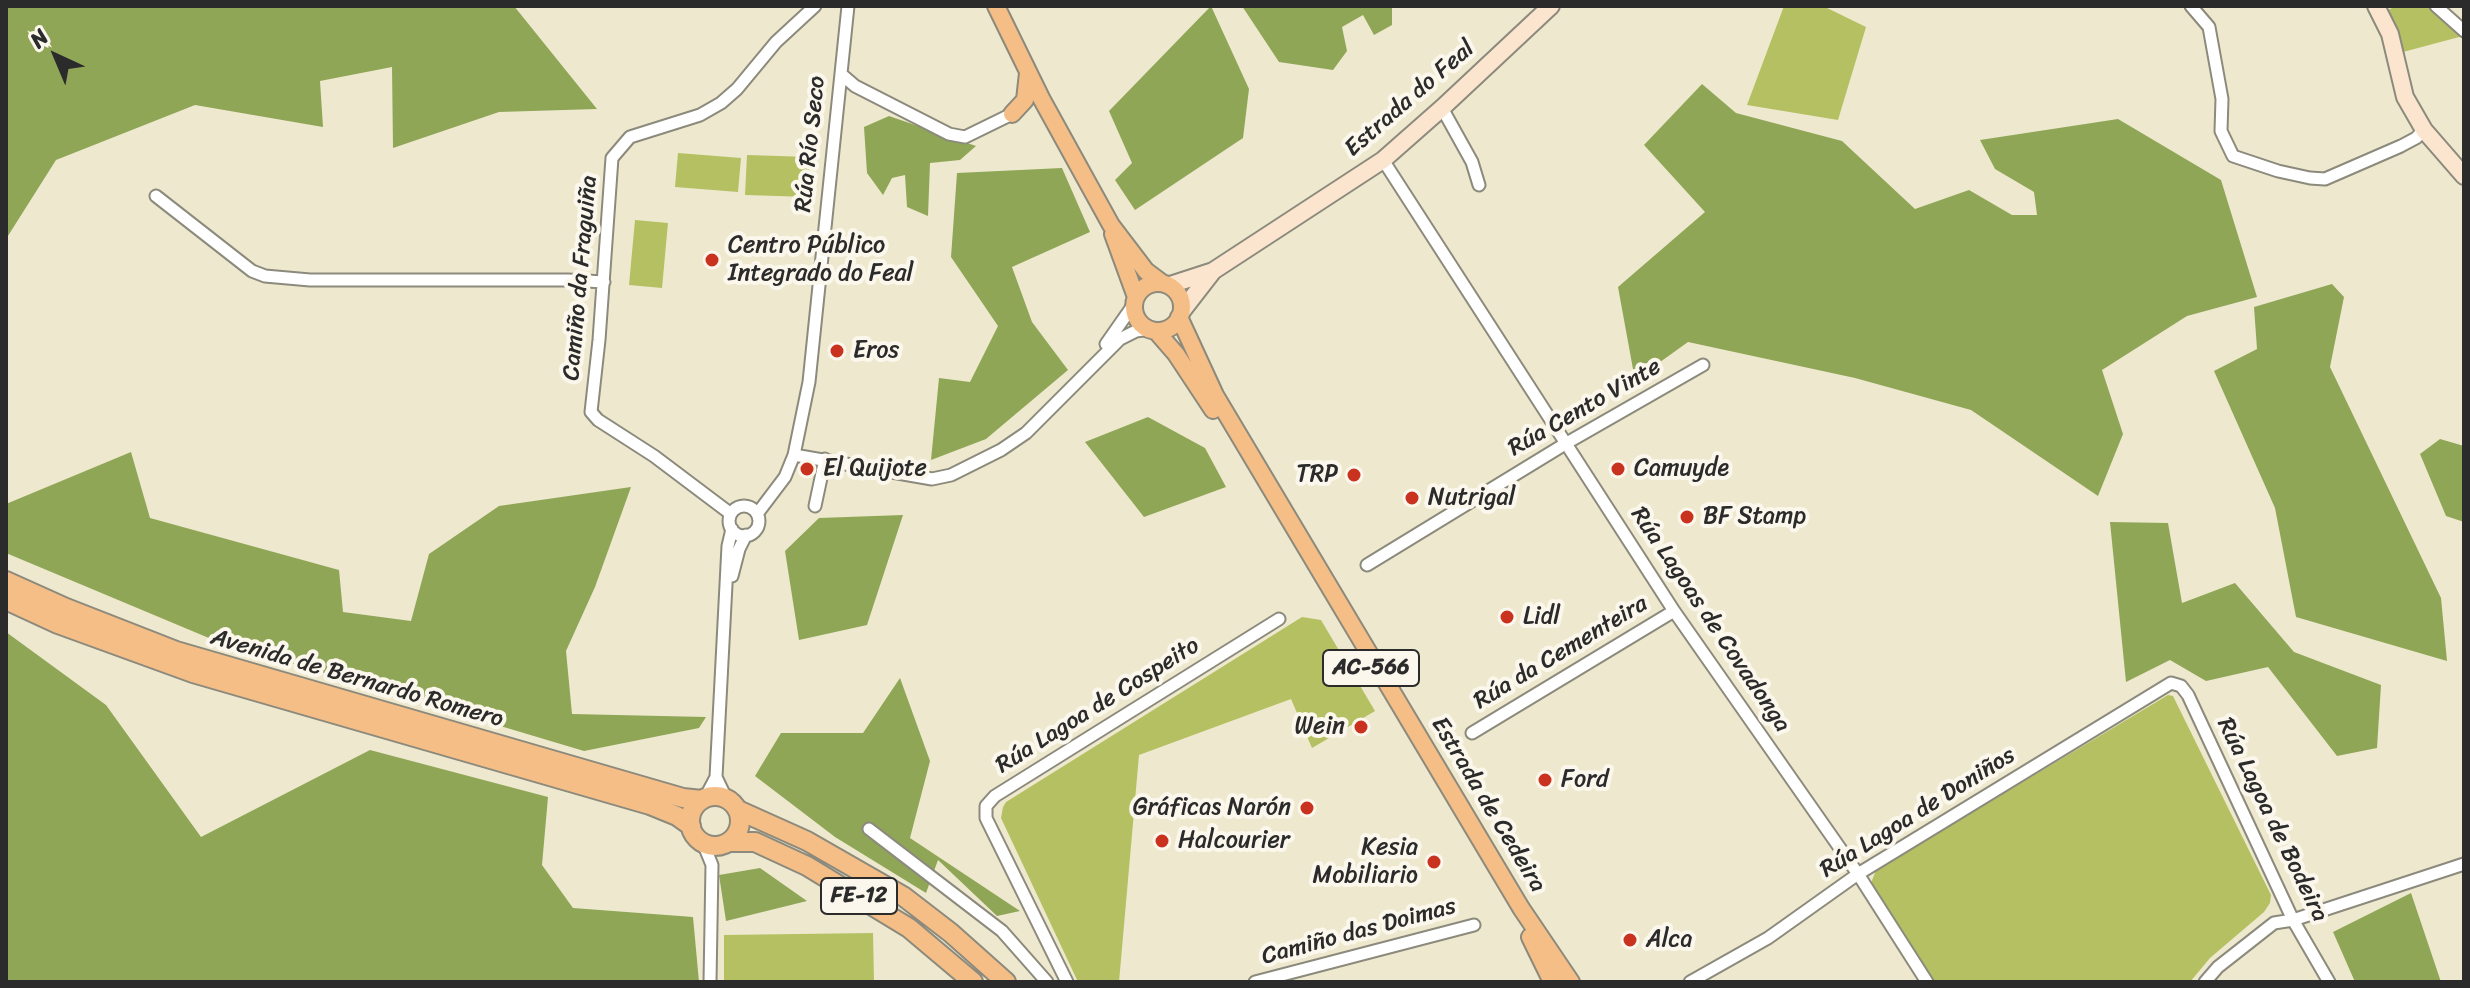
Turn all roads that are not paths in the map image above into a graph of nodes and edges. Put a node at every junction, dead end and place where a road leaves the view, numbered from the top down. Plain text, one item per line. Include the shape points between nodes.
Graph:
1 (815, 6) edge
2 (848, 6) edge
3 (996, 6) edge
4 (1551, 6) edge
5 (2191, 6) edge
6 (2377, 6) edge
7 (2436, 6) edge
8 (2464, 31) edge
9 (1028, 71) junction
10 (841, 74) junction
11 (875, 96) junction
12 (838, 97) junction
13 (1041, 98) junction
14 (1442, 108) junction
15 (1012, 114) junction
16 (1054, 122) junction
17 (2424, 130) junction
18 (1383, 160) junction
19 (2464, 176) edge
20 (1479, 185) dead end
21 (156, 196) dead end
22 (1111, 225) junction
23 (1213, 271) junction
24 (604, 282) junction
25 (1166, 284) junction
26 (1135, 301) junction
27 (1180, 314) junction
28 (1153, 330) junction
29 (1703, 365) dead end
30 (1080, 381) junction
31 (1565, 444) junction
32 (794, 455) junction
33 (825, 459) junction
34 (815, 506) dead end
35 (731, 514) junction
36 (757, 514) junction
37 (732, 529) junction
38 (746, 535) junction
39 (1367, 565) dead end
40 (6, 581) edge
41 (6, 600) edge
42 (726, 600) junction
43 (1674, 611) junction
44 (1279, 619) dead end
45 (2171, 683) joint
46 (1472, 733) dead end
47 (716, 777) junction
48 (704, 799) junction
49 (732, 804) junction
50 (691, 826) junction
51 (869, 829) dead end
52 (703, 843) junction
53 (726, 844) junction
54 (2464, 864) edge
55 (712, 865) junction
56 (1858, 874) junction
57 (2293, 920) junction
58 (1474, 925) dead end
59 (710, 982) edge
60 (973, 982) edge
61 (1006, 982) edge
62 (1047, 982) edge
63 (1067, 982) edge
64 (1255, 982) edge
65 (1552, 982) edge
66 (1571, 982) edge
67 (1690, 982) edge
68 (1927, 982) edge
69 (2205, 982) edge
70 (2329, 982) edge

1 - 24 street, Camiño da Fraguiña via 721,103 630,137 612,158
2 - 10 street, Rúa Río Seco
3 - 9 main road
4 - 14 main road, Estrada do Feal
5 - 17 street via 2209,27 2222,99 2221,131 2233,156 2325,179
6 - 17 main road via 2390,34 2405,97
7 - 8 street
9 - 13 main road
9 - 15 main road via 1025,100
10 - 11 street
10 - 12 street, Rúa Río Seco
11 - 12 street via 854,92
11 - 15 street via 965,137
12 - 32 street, Rúa Río Seco via 809,382
13 - 15 main road
13 - 16 main road
14 - 18 main road, Estrada do Feal
14 - 20 street
15 - 16 main road via 1029,110
16 - 22 main road
17 - 19 main road
18 - 23 main road, Estrada do Feal
18 - 31 street, Rúa Lagoas de Covadonga
21 - 24 street via 265,276
22 - 25 main road via 1146,271
22 - 26 main road
23 - 25 main road, Estrada do Feal
23 - 27 main road, Estrada do Feal
24 - 35 street, Camiño da Fraguiña via 591,412
25 - 26 main road via 1146,285
25 - 27 main road via 1181,298
26 - 28 main road via 1137,319
26 - 30 street
27 - 28 main road via 1171,327
27 - 66 main road, Estrada de Cedeira via 1223,408 1521,908
28 - 30 street via 1120,339
28 - 65 main road, Estrada de Cedeira / AC-566 via 1193,378 1321,585 1518,915
29 - 31 street, Rúa Cento Vinte
30 - 33 street via 1026,433 951,475 932,479
31 - 39 street, Rúa Cento Vinte
31 - 43 street, Rúa Lagoas de Covadonga
32 - 33 street
32 - 36 street, Rúa Río Seco via 785,477
33 - 34 street
35 - 36 street via 747,506
35 - 37 street
36 - 38 street via 756,529
37 - 38 street
37 - 42 street
38 - 42 street
40 - 48 highway, Avenida de Bernardo Romero via 176,651 683,798
41 - 50 highway, Avenida de Bernardo Romero via 193,673 650,805
42 - 47 street
43 - 46 street, Rúa da Cementeira
43 - 56 street, Rúa Lagoas de Covadonga
44 - 63 street, Rúa Lagoa de Cospeito via 986,806 986,818
45 - 56 street, Rúa Lagoa de Doniños
45 - 57 street, Rúa Lagoa de Bodeira via 2188,695
47 - 48 street
47 - 49 street
48 - 49 highway
48 - 50 highway via 692,811
49 - 53 highway via 739,831
49 - 61 highway, FE-12 via 903,896
50 - 52 highway
51 - 62 street via 1002,931
52 - 53 highway
52 - 55 street
53 - 55 street
53 - 60 highway, FE-12 via 755,842 807,866 909,928
54 - 57 street
55 - 59 street
56 - 67 street, Rúa Lagoa de Doniños via 1768,938
56 - 68 street, Rúa Lagoas de Covadonga
57 - 69 street via 2274,923
57 - 70 street, Rúa Lagoa de Bodeira
58 - 64 street, Camiño das Doimas

